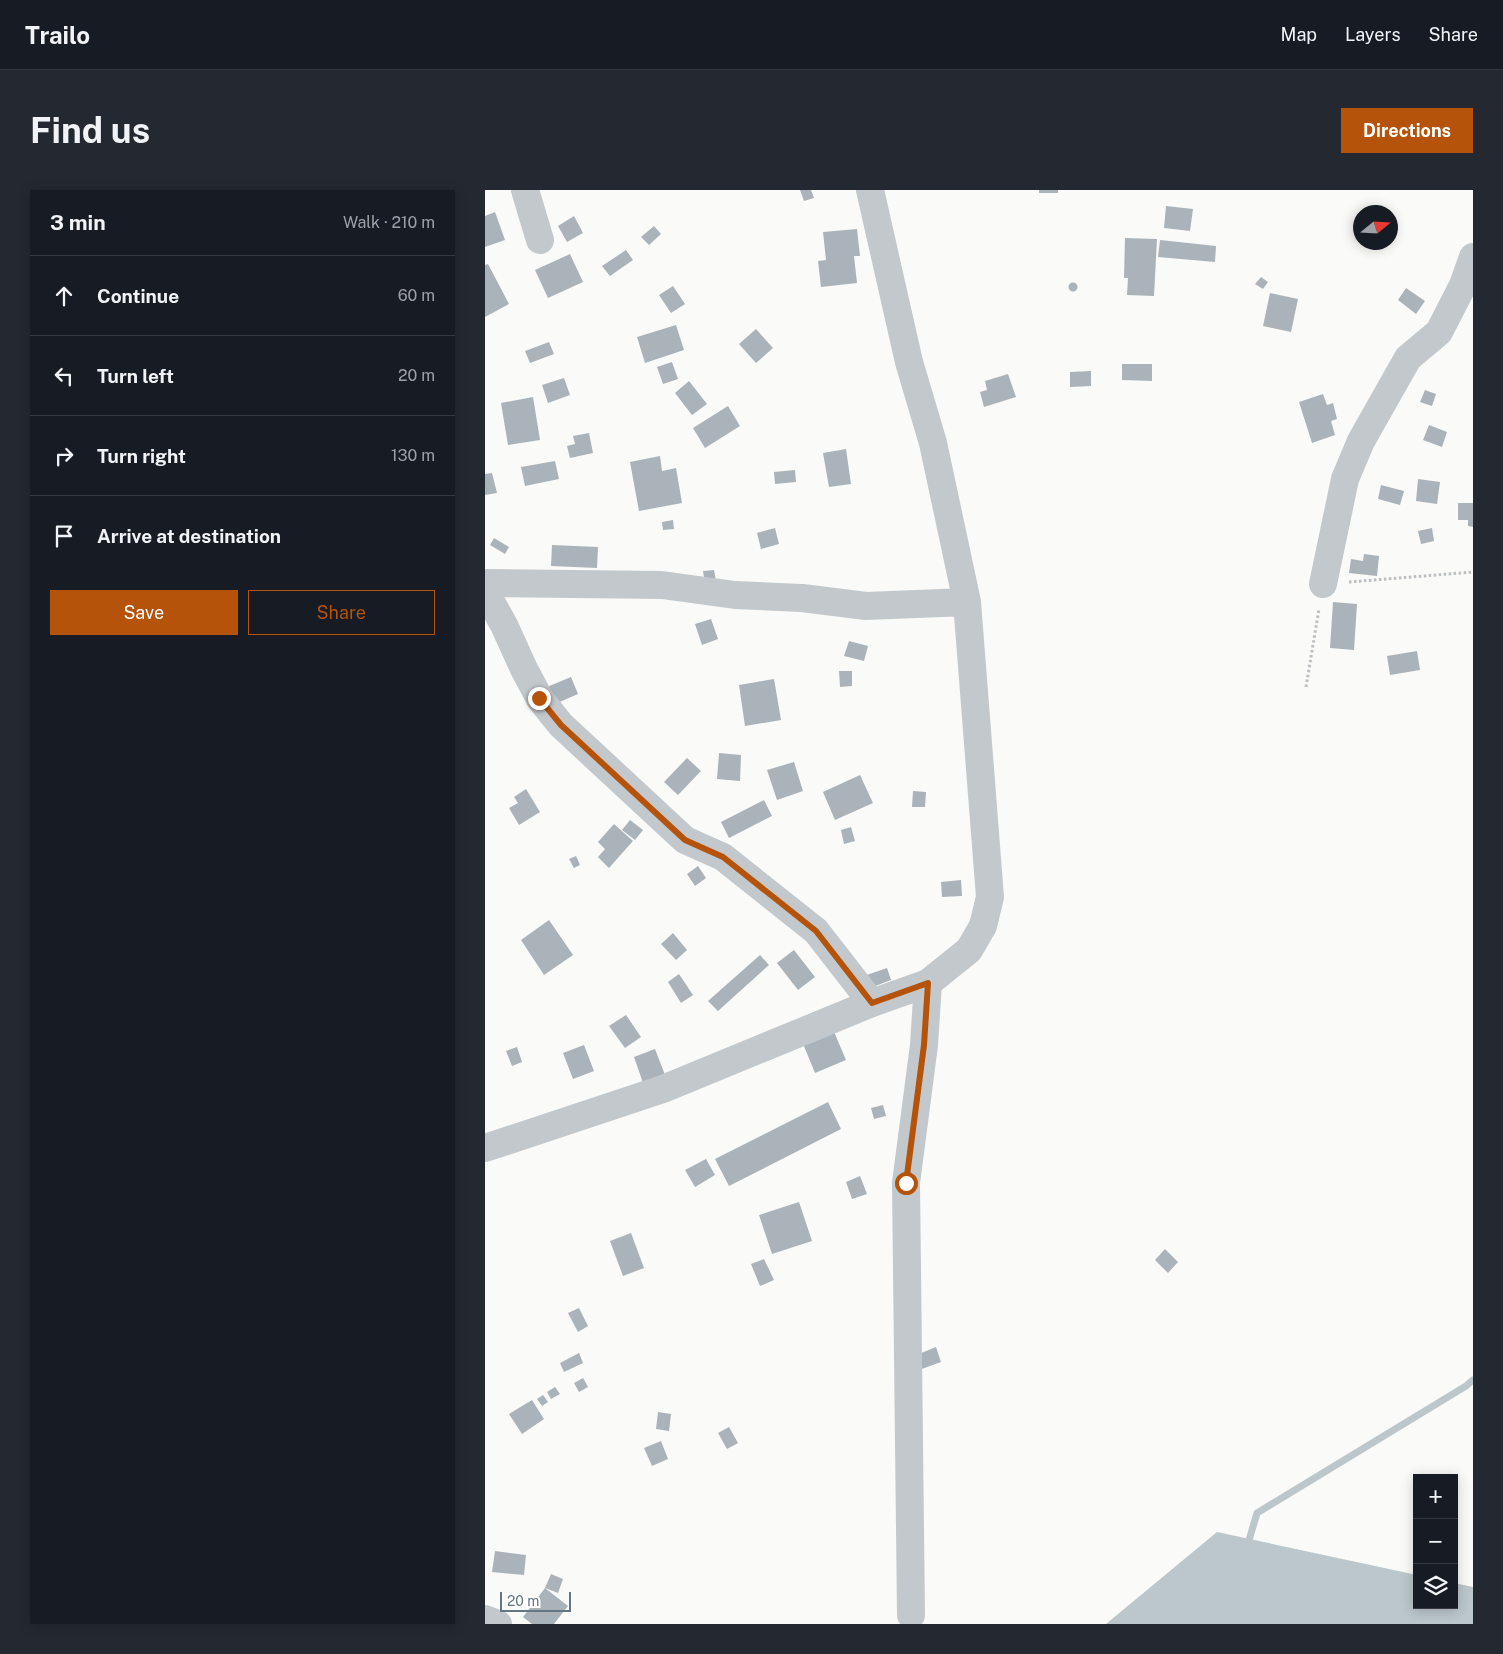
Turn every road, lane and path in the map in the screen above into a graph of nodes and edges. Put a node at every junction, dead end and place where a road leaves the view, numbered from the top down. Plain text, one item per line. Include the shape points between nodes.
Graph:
1 (525, 190) edge
2 (870, 190) edge
3 (540, 240) dead end
4 (1473, 256) edge
5 (1473, 572) edge
6 (485, 583) edge
7 (1323, 584) junction
8 (485, 591) edge
9 (967, 602) junction
10 (1306, 687) dead end
11 (928, 983) junction
12 (872, 1003) junction
13 (485, 1148) edge
14 (911, 1615) dead end
15 (485, 1619) edge
16 (498, 1624) edge

1 - 3 street
2 - 9 street via 909,362 933,443
4 - 7 street via 1463,285 1439,332 1408,358 1361,441 1345,479
5 - 7 path
6 - 9 street via 661,585 866,606
7 - 10 path
8 - 12 street via 539,698 561,725 685,840 723,857 816,931
9 - 11 street via 990,898 983,926 969,950
11 - 12 street
11 - 14 street via 924,1045 906,1183
12 - 13 street via 663,1089
15 - 16 street

